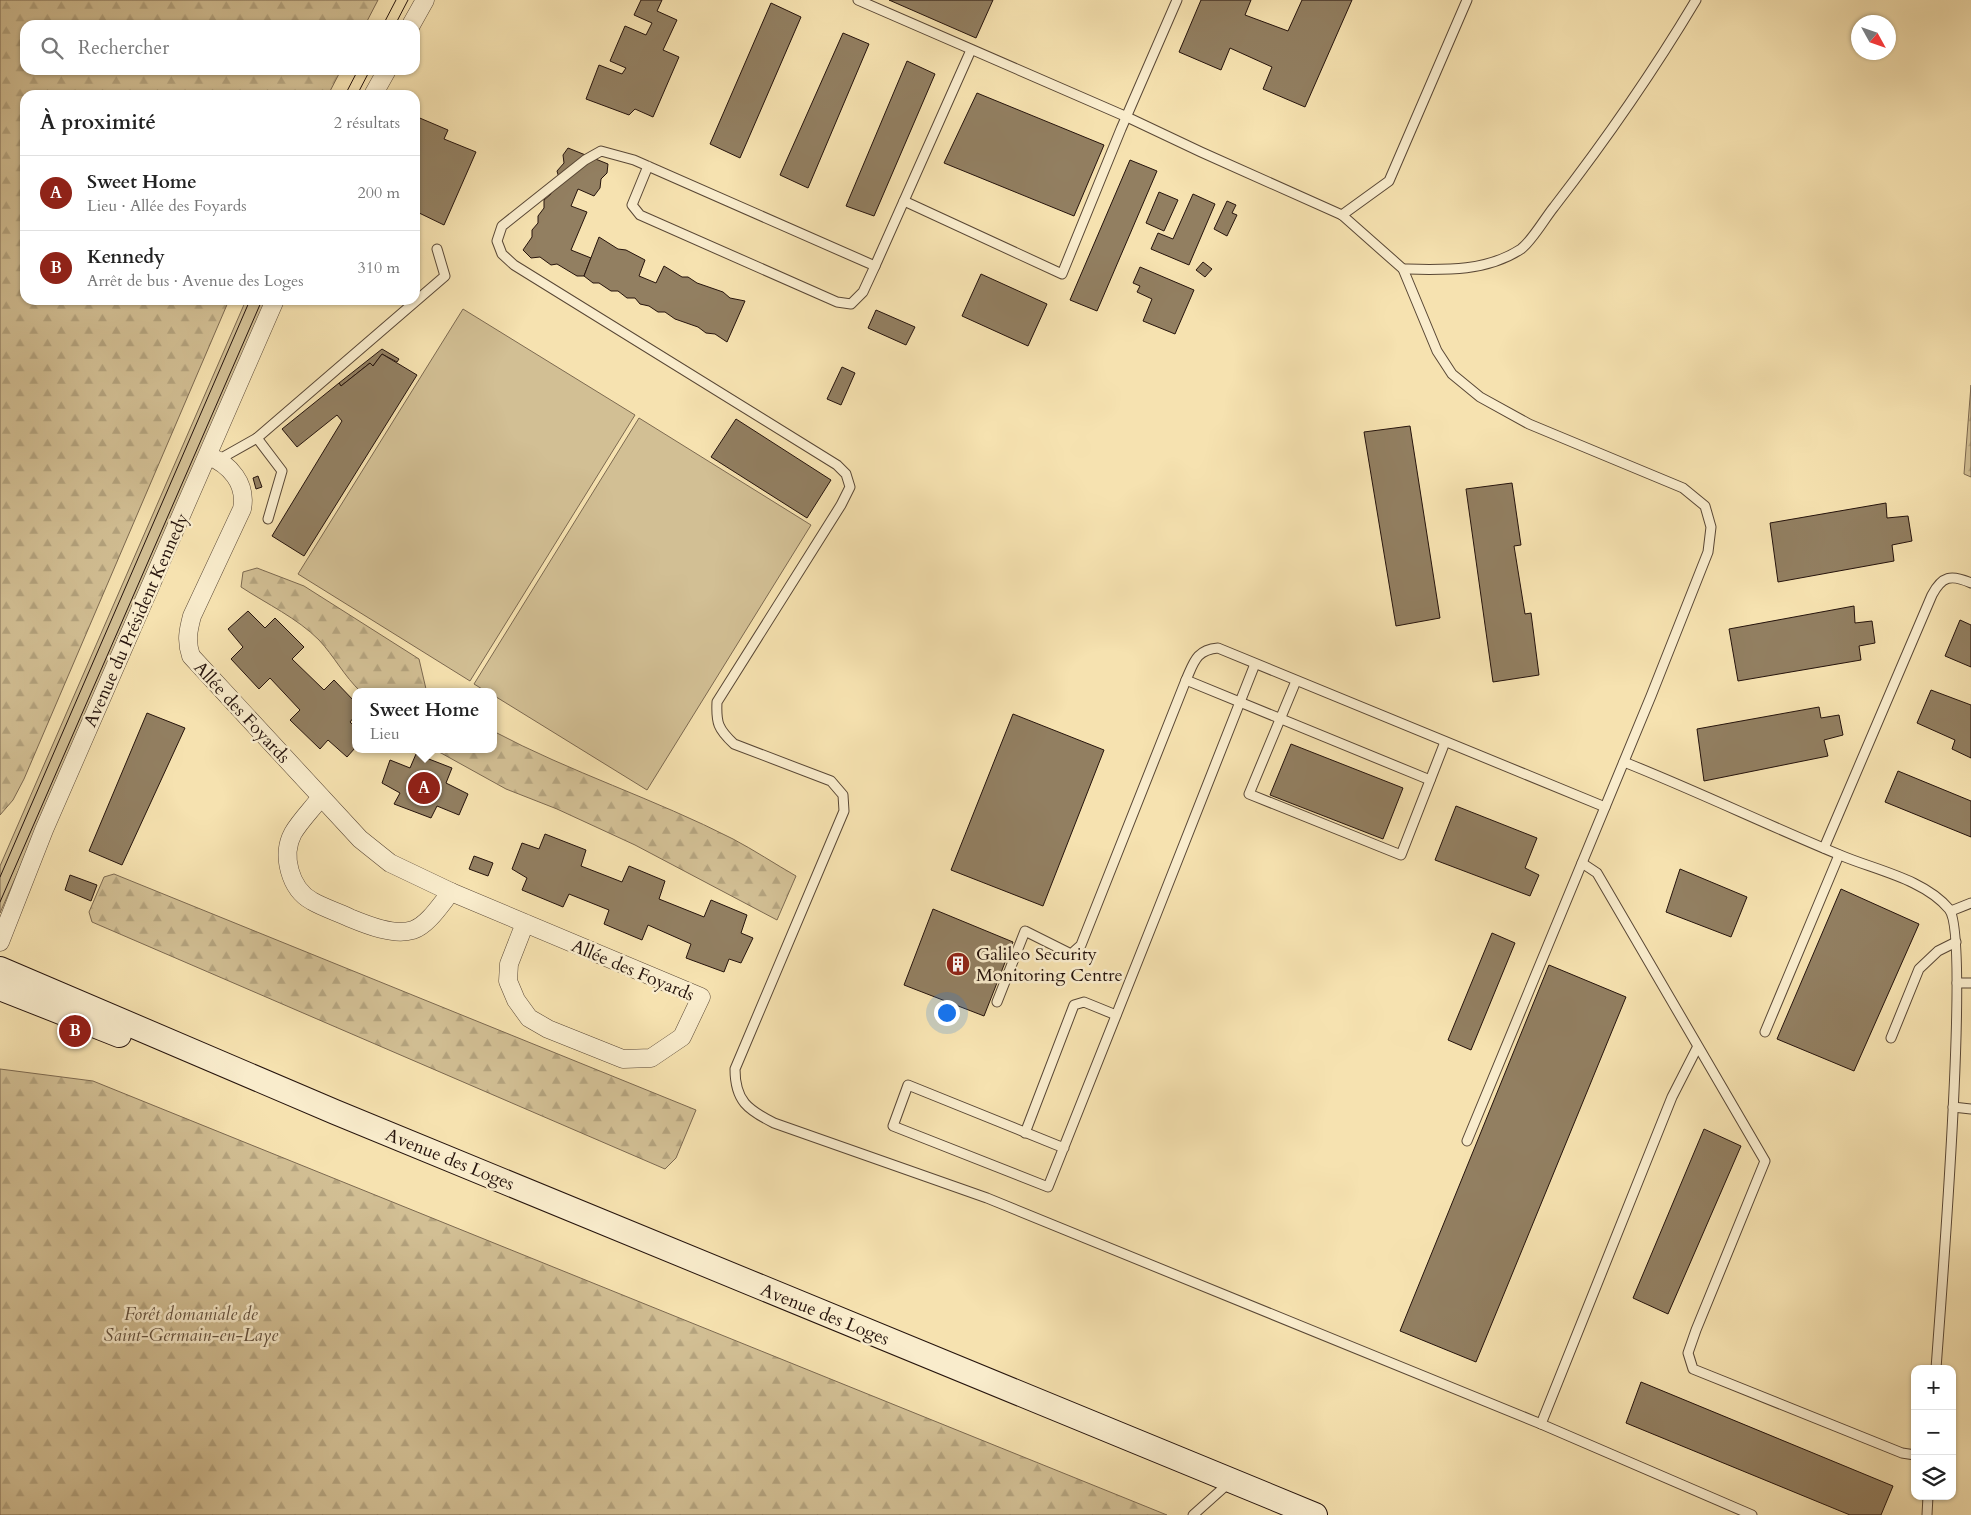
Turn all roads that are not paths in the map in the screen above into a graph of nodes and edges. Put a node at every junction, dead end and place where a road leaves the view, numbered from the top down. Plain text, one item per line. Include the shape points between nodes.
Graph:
1 (425, 0) edge
2 (858, 0) edge
3 (1177, 0) edge
4 (1467, 0) edge
5 (1696, 0) edge
6 (414, 20) edge
7 (971, 50) junction
8 (384, 75) edge
9 (376, 90) edge
10 (1127, 117) junction
11 (648, 166) junction
12 (904, 201) junction
13 (1342, 215) junction
14 (437, 249) dead end
15 (875, 266) junction
16 (1403, 269) junction
17 (420, 298) edge
18 (273, 305) edge
19 (411, 305) edge
20 (257, 438) junction
21 (213, 458) junction
22 (268, 519) dead end
23 (1971, 583) edge
24 (1255, 664) junction
25 (1186, 680) junction
26 (1296, 681) junction
27 (1240, 702) junction
28 (1280, 719) junction
29 (1445, 742) junction
30 (1624, 762) junction
31 (1430, 780) junction
32 (321, 797) junction
33 (1605, 807) junction
34 (1824, 848) junction
35 (1839, 855) junction
36 (1582, 863) junction
37 (451, 892) junction
38 (1971, 903) edge
39 (1952, 911) junction
40 (525, 923) junction
41 (0, 942) edge
42 (1956, 942) junction
43 (0, 969) edge
44 (1971, 983) edge
45 (1957, 984) junction
46 (0, 988) edge
47 (997, 1002) dead end
48 (1116, 1015) junction
49 (1765, 1032) dead end
50 (1891, 1038) dead end
51 (1697, 1048) junction
52 (1953, 1107) junction
53 (1971, 1109) edge
54 (335, 1112) junction
55 (1026, 1133) junction
56 (1466, 1141) dead end
57 (1064, 1148) junction
58 (1936, 1365) edge
59 (1541, 1424) junction
60 (1911, 1454) edge
61 (1231, 1481) junction
62 (1928, 1500) edge
63 (1193, 1515) edge
64 (1315, 1515) edge
65 (1752, 1515) edge
66 (1927, 1515) edge

1 - 6 street
2 - 7 lane
3 - 10 lane
4 - 13 lane via 1389,181
5 - 16 lane via 1658,63 1522,248 1488,264 1456,270
7 - 10 lane
7 - 12 lane
8 - 9 street
10 - 12 lane via 1062,274
10 - 13 lane
11 - 15 lane
11 - 15 lane via 632,205 640,215 747,263 836,302 851,304 863,292
11 - 59 lane via 601,151 584,160 502,226 497,240 502,254 514,265 837,465 846,474 850,487 842,505 717,702 716,718 721,732 734,744 831,781 843,795 844,811 735,1069 735,1083 741,1100 756,1114 774,1123 987,1198
12 - 15 lane
13 - 16 lane
14 - 17 lane via 445,276
16 - 30 lane via 1437,351 1452,374 1480,397 1529,424 1683,488 1705,506 1711,527 1708,552
18 - 21 street, Avenue du Président Kennedy
19 - 20 lane
20 - 21 lane
20 - 22 lane via 282,471
21 - 32 street, Allée des Foyards via 241,483 244,498 242,509 192,616 187,645 191,656
21 - 41 street, Avenue du Président Kennedy via 44,830
23 - 34 lane via 1948,577 1939,582
24 - 25 lane via 1218,648 1206,649 1195,659
24 - 26 lane
24 - 27 lane
25 - 27 lane
25 - 47 lane via 1081,945 1071,954 1025,931
26 - 28 lane
26 - 29 lane
27 - 28 lane
27 - 48 lane
28 - 31 lane
28 - 31 lane via 1249,794 1258,798 1401,855
29 - 31 lane
29 - 33 lane
30 - 33 lane
30 - 34 lane
32 - 37 street, Allée des Foyards via 360,839 390,864
32 - 37 street via 292,834 288,852 289,868 297,886 310,900 368,925 402,931 422,925
33 - 36 lane
34 - 35 lane
35 - 39 lane via 1934,894
35 - 49 lane
36 - 51 lane via 1598,873
36 - 56 lane
37 - 40 street, Allée des Foyards
38 - 39 lane
39 - 42 lane
40 - 40 street, Allée des Foyards via 701,997 682,1038 651,1058 622,1059 529,1018 508,981 509,964
42 - 45 lane
42 - 50 lane via 1938,952 1919,969
43 - 54 main road, Avenue des Loges
44 - 45 lane
45 - 52 lane
46 - 54 main road, Avenue des Loges via 126,1038
48 - 55 lane via 1084,1002 1074,1005
48 - 57 lane
51 - 59 lane via 1672,1097
51 - 60 lane via 1765,1161 1688,1353 1693,1369
52 - 53 lane
52 - 58 lane
54 - 61 main road, Avenue des Loges
55 - 57 lane
55 - 57 lane via 908,1085 893,1126 1048,1187
59 - 65 lane
61 - 63 lane
61 - 64 main road, Avenue des Loges
62 - 66 lane

